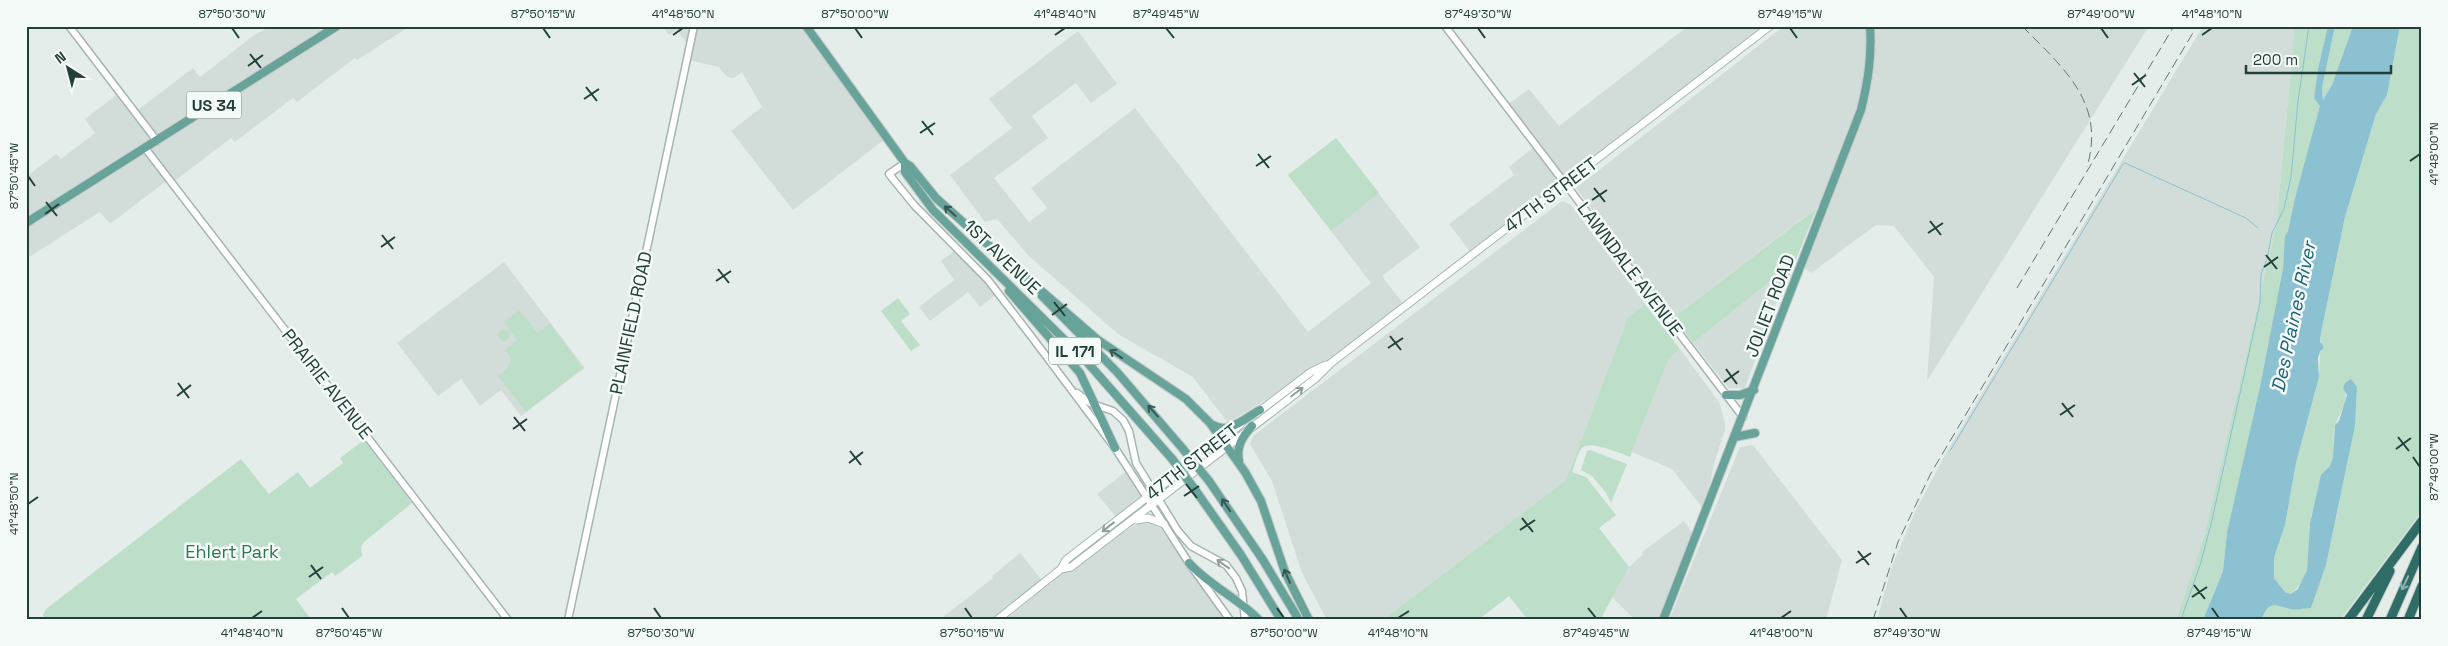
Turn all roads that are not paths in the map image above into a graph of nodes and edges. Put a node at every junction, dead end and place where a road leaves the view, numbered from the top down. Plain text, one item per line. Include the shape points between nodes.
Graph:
1 (69, 26) edge
2 (338, 26) edge
3 (694, 26) edge
4 (806, 26) edge
5 (1445, 26) edge
6 (1770, 26) edge
7 (1870, 26) edge
8 (156, 141) junction
9 (145, 148) junction
10 (905, 163) junction
11 (1566, 184) junction
12 (26, 223) edge
13 (971, 248) junction
14 (992, 248) junction
15 (1331, 363) junction
16 (1061, 376) junction
17 (1754, 390) junction
18 (1726, 395) junction
19 (1096, 404) junction
20 (1260, 410) junction
21 (1743, 417) junction
22 (1210, 423) junction
23 (1252, 426) junction
24 (1755, 433) dead end
25 (1735, 437) junction
26 (1222, 438) junction
27 (1227, 446) junction
28 (1115, 448) junction
29 (1241, 466) junction
30 (1154, 492) junction
31 (1147, 497) junction
32 (1160, 501) junction
33 (1152, 506) junction
34 (1134, 521) junction
35 (2422, 521) edge
36 (1164, 524) junction
37 (2407, 540) junction
38 (2422, 547) edge
39 (1189, 563) junction
40 (1061, 569) junction
41 (2422, 586) edge
42 (1244, 605) junction
43 (508, 620) edge
44 (568, 620) edge
45 (997, 620) edge
46 (1230, 620) edge
47 (1245, 620) edge
48 (1259, 620) edge
49 (1281, 620) edge
50 (1299, 620) edge
51 (1309, 620) edge
52 (1663, 620) edge
53 (2348, 620) edge
54 (2366, 620) edge
55 (2390, 620) edge
56 (2408, 620) edge

1 - 8 street
2 - 8 main road, US 34
3 - 44 street, PLAINFIELD ROAD
4 - 10 main road, 1ST AVENUE / IL 171
5 - 11 street, LAWNDALE AVENUE
6 - 11 main road, 47TH STREET
7 - 17 main road, JOLIET ROAD via 1869,80 1861,110
8 - 9 main road, US 34
9 - 12 main road, US 34
9 - 43 street, PRAIRIE AVENUE
10 - 13 main road, 1ST AVENUE / IL 171 via 905,172 923,198
14 -> 10 main road, 1ST AVENUE / IL 171 via 936,198
10 - 16 street via 889,174 914,205 985,276
11 - 15 main road, 47TH STREET
11 - 18 street, LAWNDALE AVENUE
13 - 19 main road via 1074,366
13 - 49 main road, 1ST AVENUE / IL 171, bridge via 1099,375 1173,460 1241,555
22 -> 14 main road via 1186,399 1098,340
50 -> 14 main road, 1ST AVENUE / IL 171, bridge via 1253,546 1183,449 1100,354
15 - 20 main road, 47TH STREET via 1311,372
23 -> 15 main road, 47TH STREET
16 - 19 street via 1080,396
16 - 28 street
17 - 18 main road
17 - 21 main road, JOLIET ROAD
18 - 21 street, LAWNDALE AVENUE
19 - 28 main road
19 - 30 street via 1113,411 1123,420 1136,463
20 - 22 main road via 1234,426 1221,428
20 - 26 main road, 47TH STREET
21 - 25 main road, JOLIET ROAD
22 - 26 main road
23 - 27 main road, 47TH STREET
23 - 29 main road via 1238,448
24 - 25 main road
25 - 52 main road, JOLIET ROAD
26 - 27 main road
26 - 30 main road, 47TH STREET
27 - 29 main road
27 - 32 main road, 47TH STREET
28 - 31 street
51 -> 29 main road via 1285,572 1261,501
30 - 31 main road, 47TH STREET
30 - 32 street
31 - 33 street
31 -> 40 main road, 47TH STREET via 1066,560
32 - 33 main road, 47TH STREET
42 -> 32 street via 1242,591 1232,571 1220,560 1191,546
33 - 34 main road, 47TH STREET
33 - 36 street
34 - 36 main road via 1148,518
34 - 40 main road, 47TH STREET via 1071,567
35 - 37 highway
36 - 39 street
37 - 53 highway
37 - 54 highway
38 -> 55 highway
39 - 42 main road via 1208,581
39 - 46 street
40 - 45 main road, 47TH STREET
41 - 56 highway
42 - 47 street
42 - 48 main road

